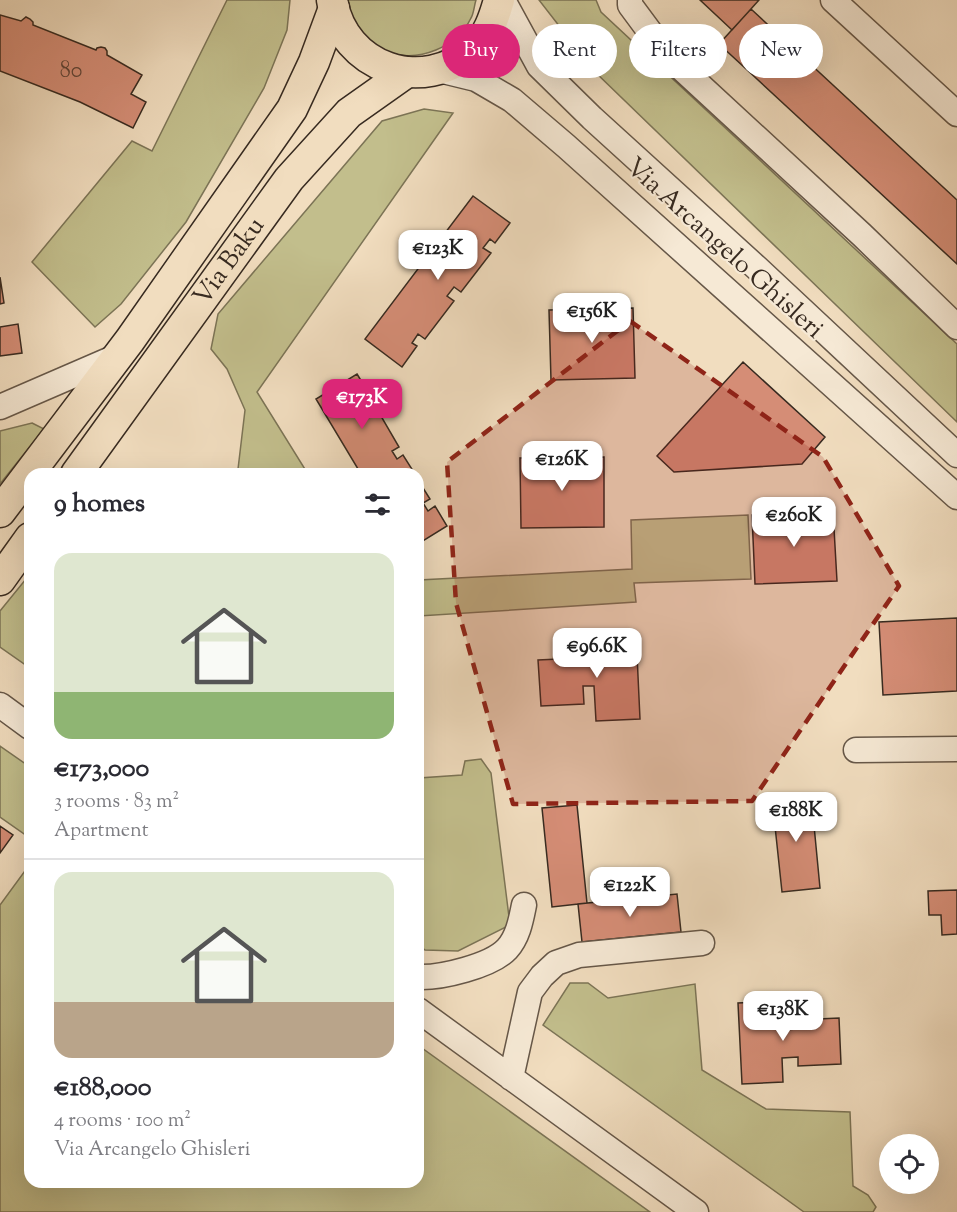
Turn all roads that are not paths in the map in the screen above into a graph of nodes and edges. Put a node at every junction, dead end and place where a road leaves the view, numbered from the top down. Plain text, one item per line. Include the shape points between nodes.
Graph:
1 (501, 0) edge
2 (630, 0) edge
3 (833, 0) edge
4 (332, 2) edge
5 (439, 70) junction
6 (407, 72) junction
7 (957, 114) edge
8 (957, 327) edge
9 (118, 356) junction
10 (0, 407) edge
11 (957, 455) edge
12 (33, 468) edge
13 (80, 468) edge
14 (24, 480) edge
15 (957, 496) edge
16 (0, 512) edge
17 (24, 546) edge
18 (0, 580) edge
19 (0, 705) edge
20 (24, 723) edge
21 (957, 749) edge
22 (856, 750) dead end
23 (524, 905) dead end
24 (702, 943) dead end
25 (424, 978) edge
26 (424, 1014) edge
27 (511, 1078) junction
28 (696, 1212) edge

1 - 5 main road via 491,26 475,48
1 - 11 street, Via Arcangelo Ghisleri via 539,66
2 - 8 street via 667,55
3 - 7 street
4 - 6 main road via 342,31 364,55 393,70
4 - 9 main road, Via Baku via 314,62 292,109
5 - 6 main road
5 - 15 street, Via Arcangelo Ghisleri via 476,79 512,100
6 - 13 main road, Via Baku via 349,113 289,178
9 - 10 street
9 - 12 main road, Via Baku
14 - 16 main road, Via Baku
17 - 18 main road
19 - 20 street
21 - 22 street
23 - 25 street via 520,927 506,949 483,964
24 - 27 street via 579,955 556,963 530,992
26 - 27 street
27 - 28 street

